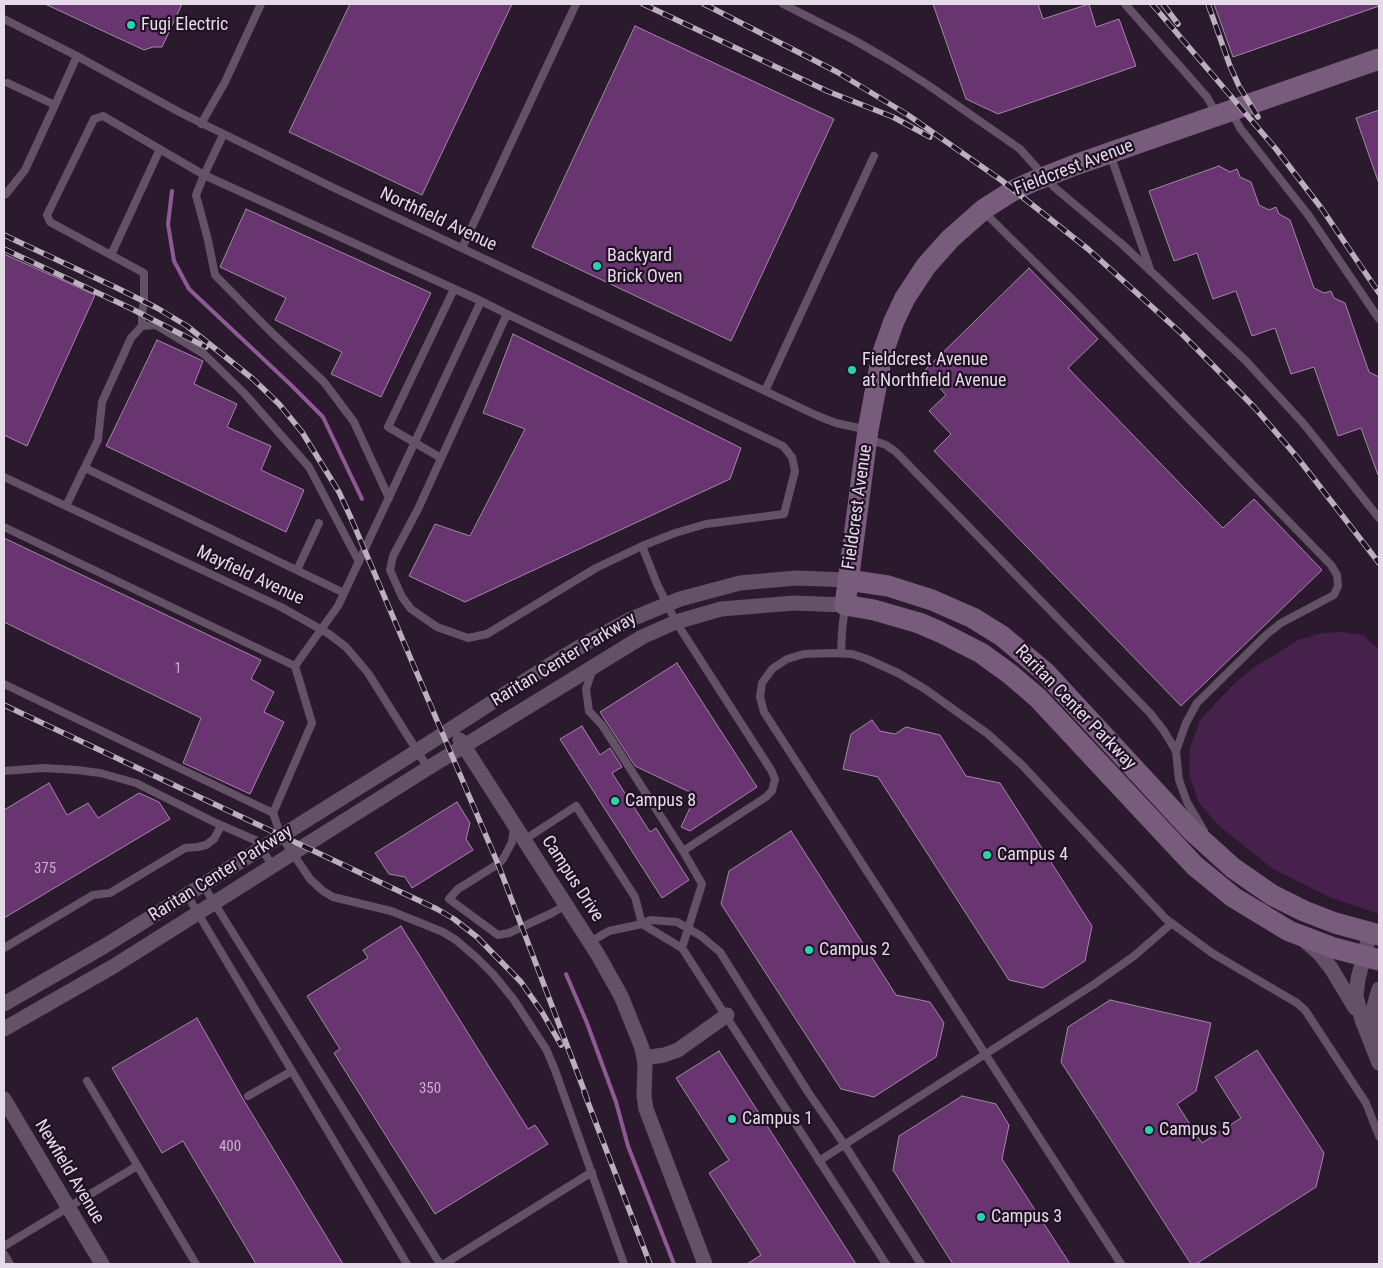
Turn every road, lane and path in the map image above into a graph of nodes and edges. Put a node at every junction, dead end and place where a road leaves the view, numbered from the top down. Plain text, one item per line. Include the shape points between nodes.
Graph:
1 (261, 4) edge
2 (576, 4) edge
3 (783, 4) edge
4 (1125, 4) edge
5 (4, 19) edge
6 (77, 56) junction
7 (1379, 59) edge
8 (8, 83) dead end
9 (55, 105) junction
10 (1224, 113) junction
11 (201, 124) junction
12 (223, 135) junction
13 (160, 149) junction
14 (1110, 153) junction
15 (874, 156) dead end
16 (204, 175) junction
17 (1044, 177) junction
18 (6, 194) dead end
19 (982, 210) junction
20 (462, 248) junction
21 (111, 255) junction
22 (1151, 271) junction
23 (454, 289) junction
24 (480, 301) junction
25 (507, 314) junction
26 (1379, 319) edge
27 (142, 326) junction
28 (765, 391) junction
29 (868, 434) junction
30 (414, 444) junction
31 (441, 458) junction
32 (85, 468) junction
33 (4, 476) edge
34 (389, 498) junction
35 (66, 506) junction
36 (1379, 518) edge
37 (319, 522) dead end
38 (4, 527) edge
39 (642, 546) junction
40 (359, 562) junction
41 (297, 570) junction
42 (848, 580) junction
43 (344, 592) junction
44 (666, 603) junction
45 (845, 605) junction
46 (676, 622) junction
47 (322, 629) junction
48 (841, 653) junction
49 (602, 660) junction
50 (295, 666) junction
51 (4, 684) edge
52 (452, 728) junction
53 (464, 746) junction
54 (417, 750) junction
55 (1176, 752) junction
56 (428, 768) junction
57 (4, 771) edge
58 (273, 813) junction
59 (514, 825) junction
60 (221, 826) junction
61 (282, 836) junction
62 (524, 840) junction
63 (262, 848) junction
64 (683, 851) junction
65 (294, 853) junction
66 (1219, 857) junction
67 (273, 866) junction
68 (203, 885) junction
69 (187, 895) junction
70 (214, 902) junction
71 (566, 905) junction
72 (198, 913) junction
73 (1172, 923) junction
74 (642, 924) junction
75 (688, 928) junction
76 (1289, 930) junction
77 (1375, 934) edge
78 (590, 942) junction
79 (4, 948) edge
80 (682, 948) junction
81 (1372, 958) edge
82 (1379, 989) edge
83 (4, 1004) edge
84 (727, 1016) junction
85 (1365, 1028) junction
86 (4, 1029) edge
87 (1379, 1044) edge
88 (985, 1053) junction
89 (644, 1058) junction
90 (1379, 1063) edge
91 (292, 1071) junction
92 (87, 1082) dead end
93 (248, 1096) dead end
94 (4, 1099) edge
95 (1379, 1136) edge
96 (844, 1144) junction
97 (819, 1161) junction
98 (138, 1166) junction
99 (592, 1172) junction
100 (68, 1207) junction
101 (4, 1246) edge
102 (4, 1254) edge
103 (620, 1263) edge
104 (10, 1264) edge
105 (102, 1264) edge
106 (196, 1264) edge
107 (407, 1264) edge
108 (442, 1264) edge
109 (705, 1264) edge
110 (886, 1264) edge
111 (921, 1264) edge
112 (1121, 1264) edge

1 - 11 lane
2 - 20 lane
3 - 17 lane via 854,40 928,84 1020,149
4 - 10 lane
5 - 6 lane, Northfield Avenue
6 - 9 lane
6 - 11 lane, Northfield Avenue
7 - 10 street, Fieldcrest Avenue
8 - 9 lane
9 - 18 lane via 25,170
10 - 14 street, Fieldcrest Avenue
10 - 26 lane via 1240,128 1309,216
11 - 12 lane, Northfield Avenue
12 - 16 lane
12 - 20 lane, Northfield Avenue
13 - 16 lane
13 - 21 lane
13 - 21 lane via 103,116 94,119 47,215 50,222
14 - 17 street, Fieldcrest Avenue
14 - 22 lane
15 - 28 lane
16 - 23 lane
16 - 34 lane via 196,195 215,274 324,382 354,422
17 - 19 street, Fieldcrest Avenue via 1014,190
17 - 22 lane
19 - 29 street, Fieldcrest Avenue via 933,256 899,309 878,368
19 - 55 lane via 1324,558 1337,575 1338,586 1334,595 1266,635 1197,703
20 - 28 lane, Northfield Avenue
21 - 27 lane via 144,273
22 - 36 lane via 1284,401
23 - 24 lane
23 - 30 lane via 388,427
24 - 25 lane
24 - 30 lane
25 - 31 lane
25 - 39 lane via 783,446 792,457 795,471 784,514 706,524
27 - 32 lane via 131,338 102,402 98,440
27 - 40 lane via 156,325 204,354 244,393 309,467
28 - 29 lane, Northfield Avenue
29 - 42 street, Fieldcrest Avenue
29 - 55 lane, Northfield Avenue via 896,452 1150,713
30 - 31 lane
30 - 34 lane
31 - 39 lane via 392,556 390,570 411,610 437,627 468,638 488,634 596,568
32 - 35 lane
32 - 41 lane
33 - 35 lane, Mayfield Avenue
34 - 40 lane
35 - 47 lane, Mayfield Avenue via 282,607
37 - 41 lane
38 - 50 lane
39 - 44 lane
40 - 43 lane
41 - 43 lane
42 - 44 street, Raritan Center Parkway via 796,578 740,583
42 - 45 street, Fieldcrest Avenue
42 - 66 street, Raritan Center Parkway via 882,585 932,600 973,618 1011,642 1046,673
43 - 47 lane
44 - 46 lane
44 - 52 street, Raritan Center Parkway via 588,642
45 - 46 street, Raritan Center Parkway via 794,603 745,606
45 - 48 lane
45 - 76 street, Raritan Center Parkway via 884,612 931,628 1001,667 1055,716 1195,866 1233,897
46 - 49 street, Raritan Center Parkway
46 - 64 lane via 775,779 766,798
47 - 50 lane
47 - 54 lane, Mayfield Avenue via 346,647 363,666
48 - 73 lane via 867,659 906,678 988,734 1022,765
48 - 88 lane via 804,654 781,662 762,683 762,707
49 - 53 street, Raritan Center Parkway
49 - 64 lane via 587,683 589,711 602,725
50 - 58 lane via 312,723
51 - 58 lane
52 - 53 street, Campus Drive
52 - 54 street, Raritan Center Parkway
53 - 56 street, Raritan Center Parkway
53 - 59 street, Campus Drive
54 - 56 lane, Mayfield Avenue
54 - 61 street, Raritan Center Parkway
55 - 66 lane via 1182,793
56 - 65 street, Raritan Center Parkway
57 - 60 lane via 60,768 111,776 146,787
58 - 61 lane
59 - 62 street, Campus Drive
59 - 71 lane via 514,836 503,859 458,889 449,900 495,934 502,935
60 - 63 lane via 255,840
60 - 79 lane via 206,845 184,848 110,893 93,896
61 - 63 street, Raritan Center Parkway
61 - 65 lane
62 - 71 street, Campus Drive
62 - 74 lane via 576,806 635,896
63 - 67 lane
63 - 68 street, Raritan Center Parkway
64 - 75 lane via 702,884
65 - 67 street, Raritan Center Parkway
65 - 99 lane via 310,879 323,892 391,911 437,929 463,946 493,974 546,1049
66 - 77 street, Raritan Center Parkway via 1288,903 1326,920
67 - 70 street, Raritan Center Parkway
68 - 69 street, Raritan Center Parkway
68 - 70 lane
69 - 72 lane
69 - 83 street, Raritan Center Parkway via 83,960
70 - 72 street, Raritan Center Parkway
70 - 108 lane
71 - 78 street, Campus Drive
72 - 86 street, Raritan Center Parkway
72 - 91 lane
73 - 88 lane via 1093,985
73 - 95 lane via 1231,966 1305,1010 1366,1103
74 - 75 lane via 658,920 677,922
74 - 78 lane via 609,931
74 - 80 lane
75 - 80 lane
75 - 96 lane via 720,952
76 - 81 street, Raritan Center Parkway
76 - 85 street via 1325,960
77 - 81 street
78 - 89 street, Campus Drive via 626,1007
80 - 84 lane
81 - 85 street via 1358,979 1356,996
82 - 87 street via 1374,1006
84 - 89 street via 678,1050
84 - 97 lane
85 - 90 street
88 - 96 lane
88 - 112 lane
89 - 109 street, Campus Drive via 646,1109
91 - 93 lane
91 - 107 lane
92 - 98 lane
94 - 100 street, Newfield Avenue
96 - 97 lane
96 - 111 lane
97 - 110 lane
98 - 100 lane
98 - 106 lane
99 - 103 lane
99 - 108 lane
100 - 101 lane
100 - 105 street, Newfield Avenue
102 - 104 lane

